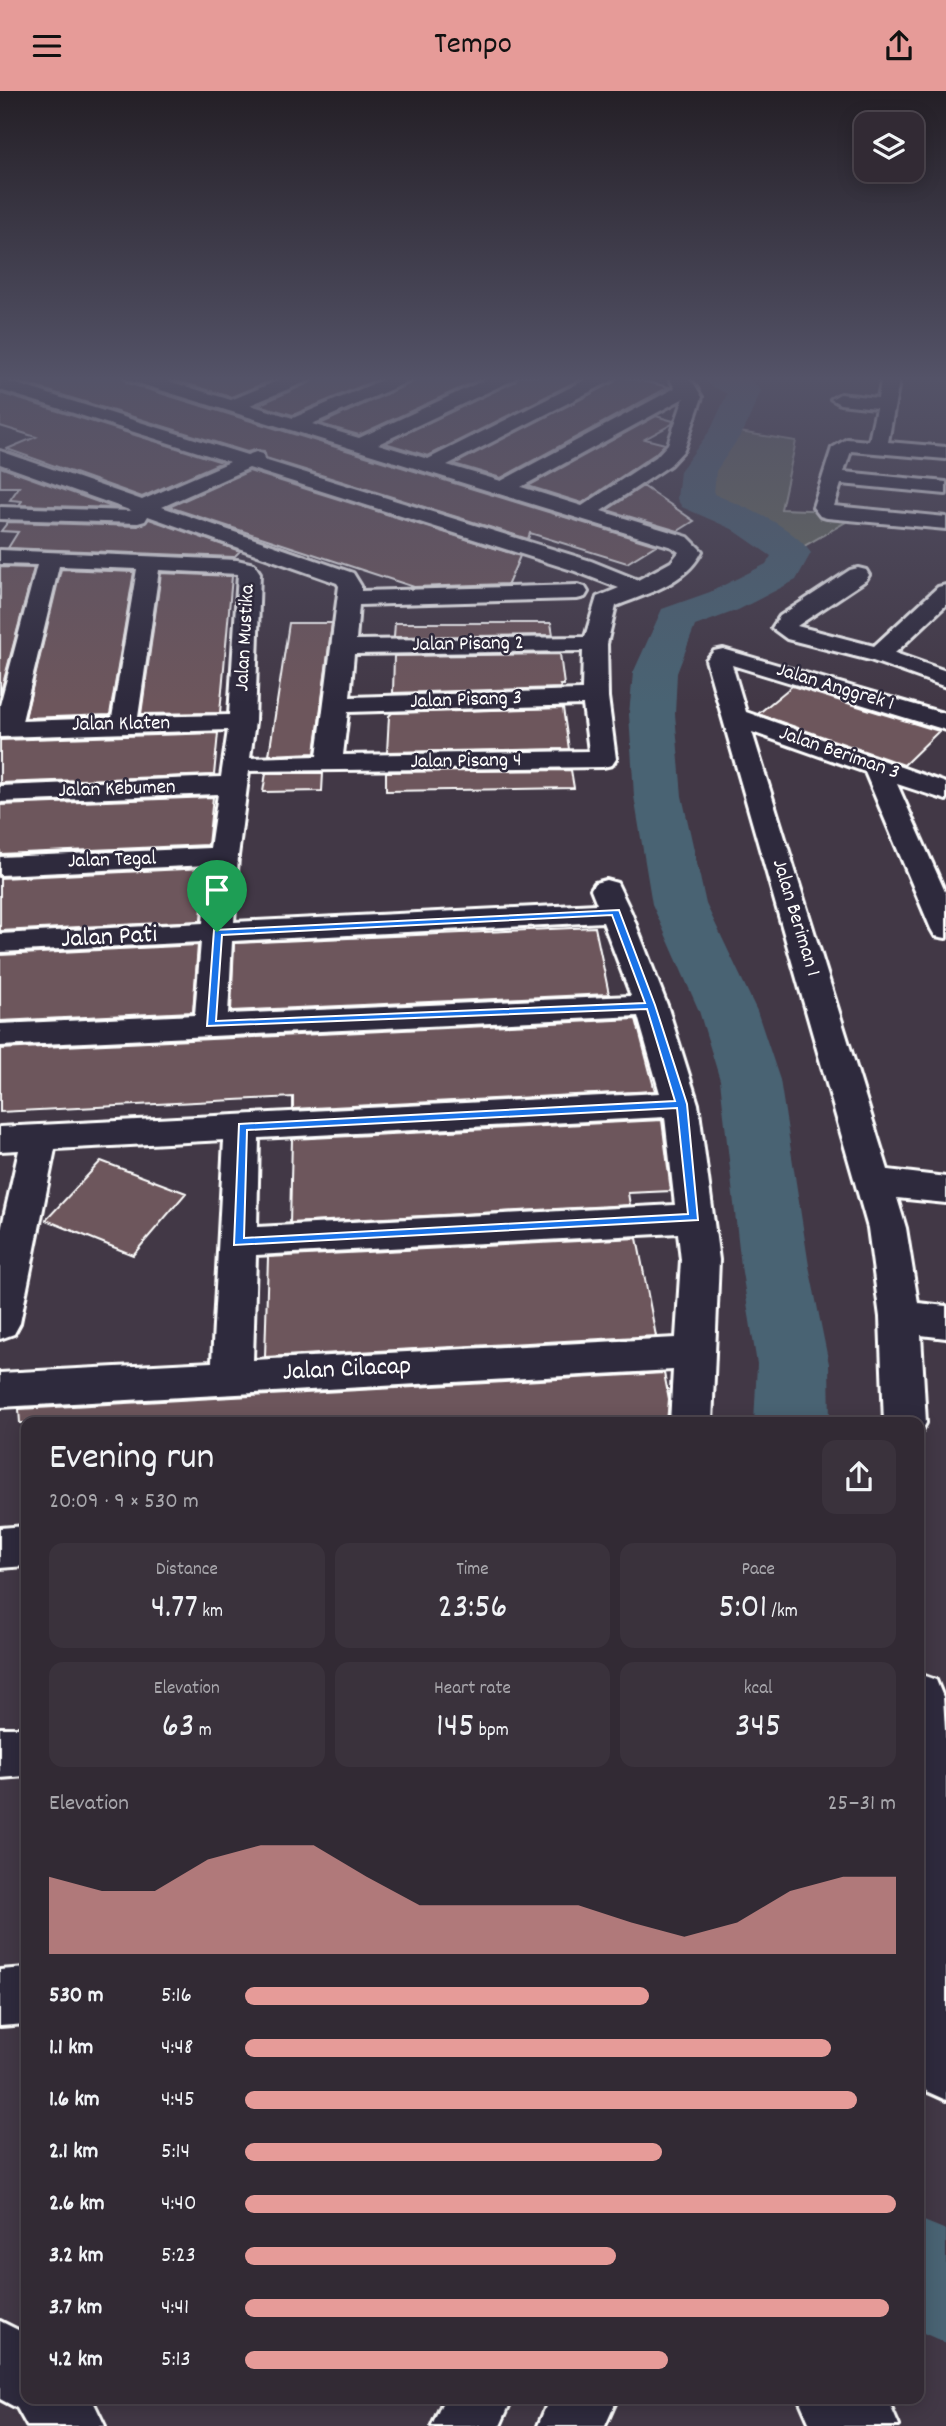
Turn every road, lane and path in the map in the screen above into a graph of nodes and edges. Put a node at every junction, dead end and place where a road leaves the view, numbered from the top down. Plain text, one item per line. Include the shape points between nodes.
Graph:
1 (77, 485) edge
2 (200, 485) edge
3 (289, 485) edge
4 (494, 485) edge
5 (509, 485) edge
6 (627, 485) edge
7 (830, 485) edge
8 (915, 485) edge
9 (504, 488) junction
10 (946, 488) edge
11 (151, 511) junction
12 (0, 513) edge
13 (585, 513) junction
14 (946, 523) edge
15 (0, 557) edge
16 (50, 559) junction
17 (149, 563) junction
18 (583, 566) junction
19 (525, 574) dead end
20 (858, 575) dead end
21 (552, 583) junction
22 (638, 588) junction
23 (577, 591) junction
24 (946, 592) edge
25 (348, 598) junction
26 (605, 602) junction
27 (595, 644) junction
28 (341, 647) junction
29 (879, 655) junction
30 (723, 656) joint
31 (946, 680) edge
32 (595, 697) junction
33 (337, 705) junction
34 (733, 716) junction
35 (242, 722) junction
36 (946, 722) edge
37 (124, 725) junction
38 (3, 728) edge
39 (329, 764) junction
40 (256, 765) dead end
41 (876, 767) junction
42 (235, 785) junction
43 (946, 792) edge
44 (0, 794) edge
45 (223, 856) junction
46 (0, 866) edge
47 (939, 893) edge
48 (946, 929) edge
49 (217, 932) junction
50 (0, 943) edge
51 (651, 1005) junction
52 (211, 1024) junction
53 (0, 1035) edge
54 (681, 1104) junction
55 (242, 1126) junction
56 (40, 1137) junction
57 (0, 1139) edge
58 (875, 1182) junction
59 (946, 1190) edge
60 (694, 1217) junction
61 (238, 1242) junction
62 (7, 1257) edge
63 (900, 1317) junction
64 (946, 1322) edge
65 (0, 1324) edge
66 (694, 1353) junction
67 (232, 1376) junction
68 (0, 1390) edge
69 (691, 1417) edge
70 (905, 1417) edge
71 (21, 1546) edge
72 (0, 1548) edge
73 (21, 1752) edge
74 (0, 1753) edge
75 (924, 1823) edge
76 (21, 1996) edge
77 (0, 1997) edge
78 (946, 2071) edge
79 (0, 2353) edge
80 (21, 2374) edge
81 (51, 2404) edge
82 (476, 2404) edge
83 (582, 2404) edge
84 (838, 2404) edge
85 (72, 2426) edge
86 (464, 2426) edge
87 (571, 2426) edge
88 (866, 2426) edge

1 - 11 street
2 - 11 street
3 - 18 street
4 - 9 street
5 - 9 street
6 - 13 street
7 - 14 street via 823,507 827,512
8 - 10 street
9 - 13 street
11 - 12 street via 121,518
11 - 25 street via 345,578 350,586
13 - 22 street via 680,542 691,551 685,563
15 - 16 street
16 - 17 street
16 - 38 street
17 - 35 street, Jalan Mustika via 246,569
17 - 37 street
18 - 21 street
18 - 22 street
19 - 21 street
20 - 29 street via 784,628
21 - 23 street
22 - 26 street
23 - 25 street
23 - 26 street
24 - 29 street
25 - 28 street
26 - 27 street
27 - 28 street, Jalan Pisang 2
27 - 32 street
28 - 33 street
29 - 31 street
30 - 34 street, Jalan Beriman 1 via 718,660
30 - 36 street, Jalan Anggrek 1
32 - 33 street, Jalan Pisang 3
32 - 39 street, Jalan Pisang 4 via 603,759
33 - 39 street
34 - 41 street, Jalan Beriman 3
34 - 58 street, Jalan Beriman 1
35 - 37 street, Jalan Klaten
35 - 42 street
37 - 38 street, Jalan Klaten
39 - 40 street, Jalan Pisang 4
41 - 43 street, Jalan Beriman 3
41 - 47 street
42 - 44 street, Jalan Kebumen
42 - 45 street
45 - 46 street, Jalan Tegal
45 - 49 street
47 - 48 street
49 - 50 street, Jalan Pati
49 - 51 street, Jalan Pati via 610,899
49 - 52 street
51 - 52 street
51 - 54 street
52 - 53 street
54 - 55 street
54 - 60 street
55 - 56 street
55 - 61 street
56 - 57 street
56 - 62 street
58 - 59 street
58 - 63 street, Jalan Beriman 1
60 - 61 street
60 - 66 street via 699,1260
61 - 67 street
62 - 65 street
63 - 64 street
63 - 70 street, Jalan Beriman 1
66 - 67 street, Jalan Cilacap
66 - 69 street
67 - 68 street, Jalan Cilacap
71 - 72 street
73 - 74 street
75 - 78 street via 931,2000
76 - 77 street
79 - 80 street
81 - 85 street
82 - 86 street
83 - 87 street
84 - 88 street

